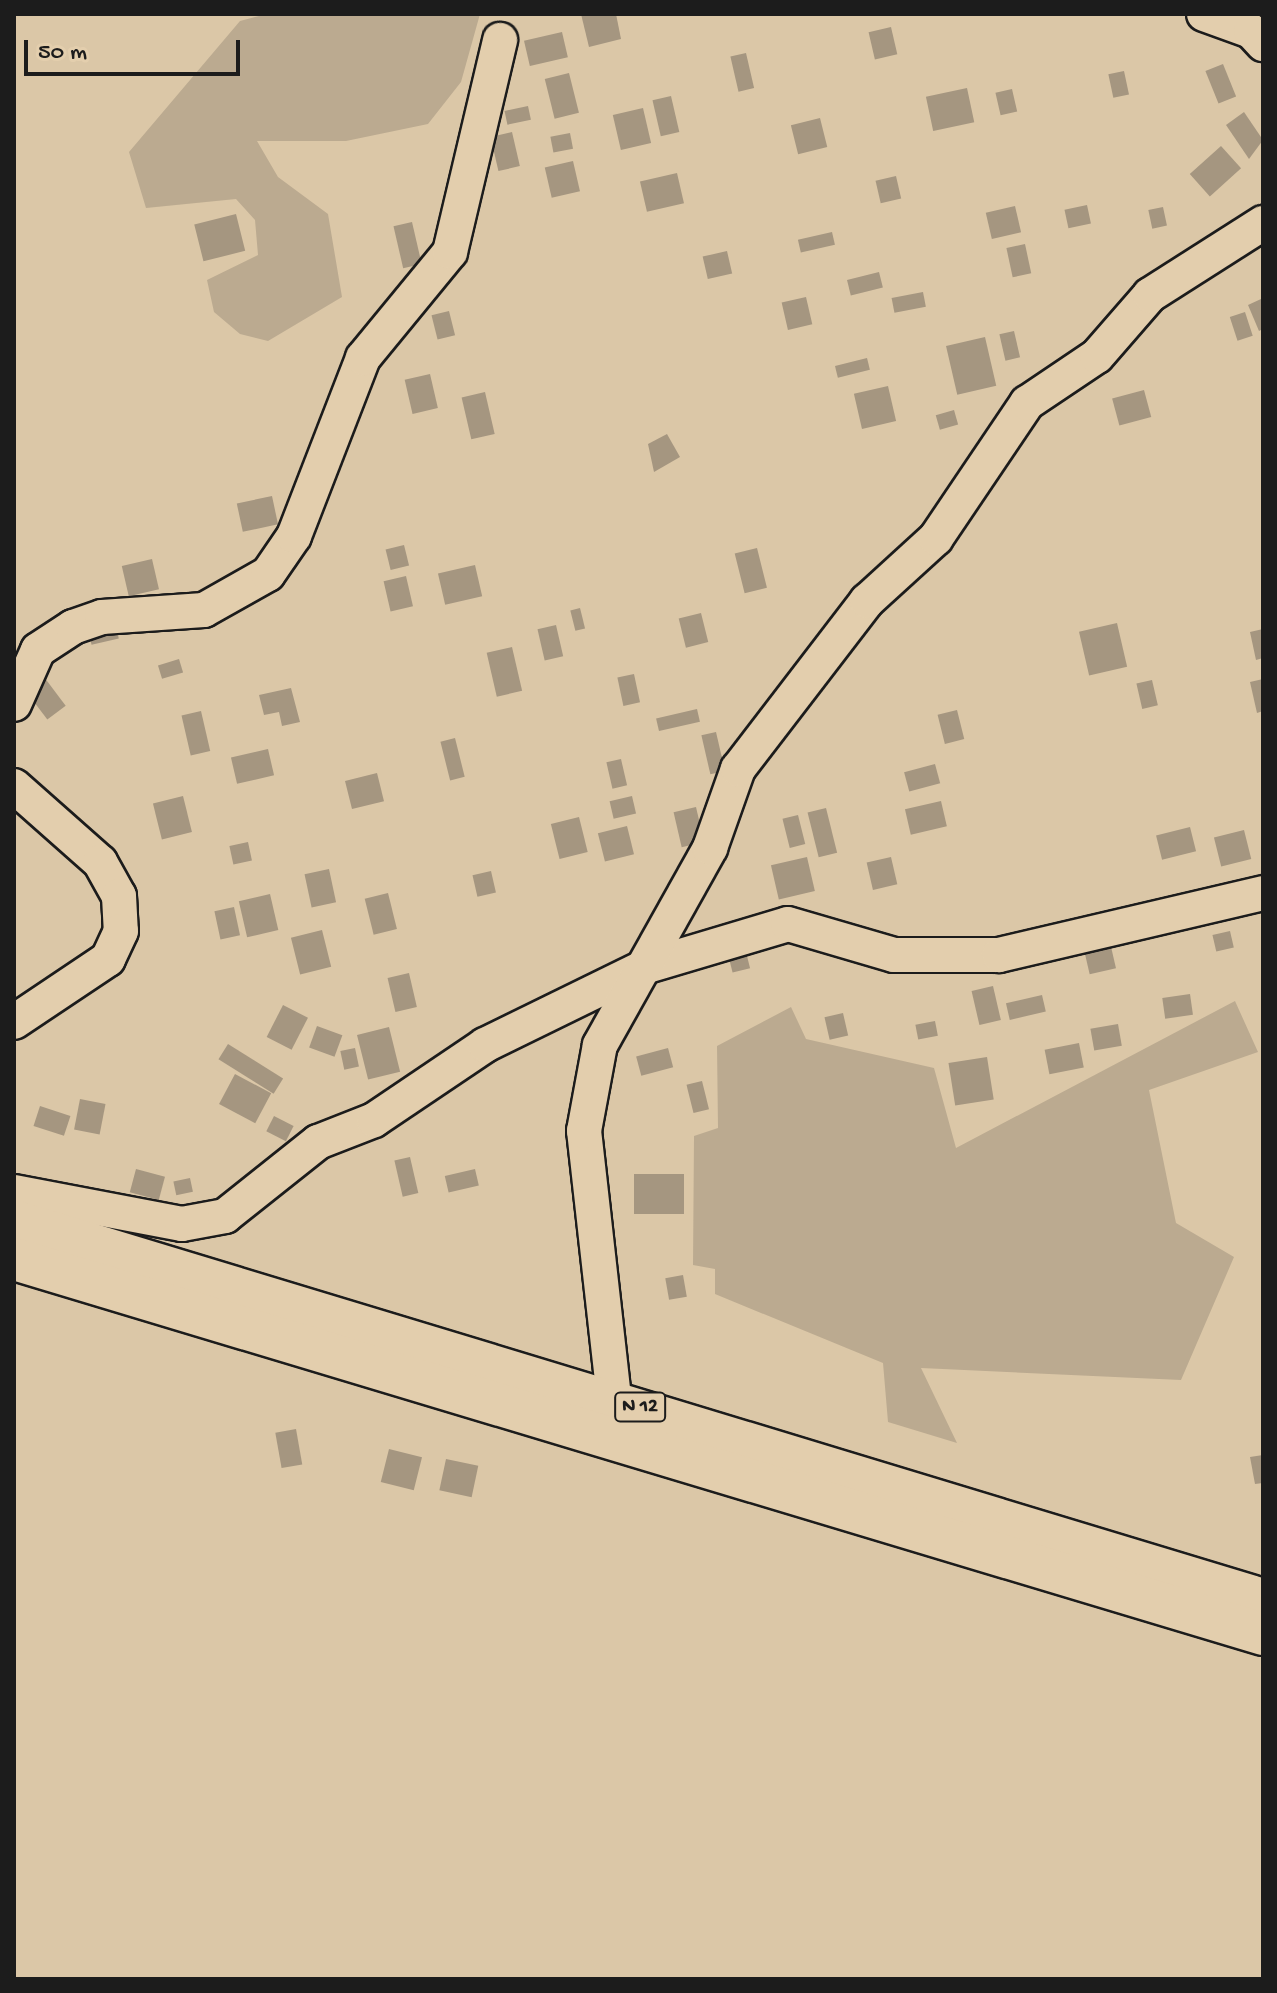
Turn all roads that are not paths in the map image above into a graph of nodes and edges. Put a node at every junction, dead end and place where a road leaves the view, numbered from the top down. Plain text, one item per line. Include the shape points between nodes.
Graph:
1 (1204, 14) edge
2 (500, 40) dead end
3 (1263, 44) edge
4 (1263, 223) edge
5 (14, 704) edge
6 (14, 786) edge
7 (1263, 893) edge
8 (644, 967) junction
9 (14, 1022) edge
10 (14, 1192) edge
11 (14, 1221) edge
12 (14, 1259) edge
13 (614, 1398) junction
14 (1263, 1600) edge
15 (1263, 1634) edge

1 - 3 street via 1251,31
2 - 5 street via 450,252 363,358 294,536 268,574 204,610 102,617 73,627 38,650
4 - 8 street via 1150,295 1097,356 1027,403 936,538 867,601 738,769 710,848
6 - 9 street via 100,862 119,896 121,931 108,959
7 - 8 street via 999,955 894,955 788,924
8 - 10 street via 485,1045 374,1120 318,1142 225,1216 182,1224
8 - 13 street via 600,1045 584,1131
11 - 13 main road, N 12
12 - 15 main road, N 12
13 - 14 main road, N 12

